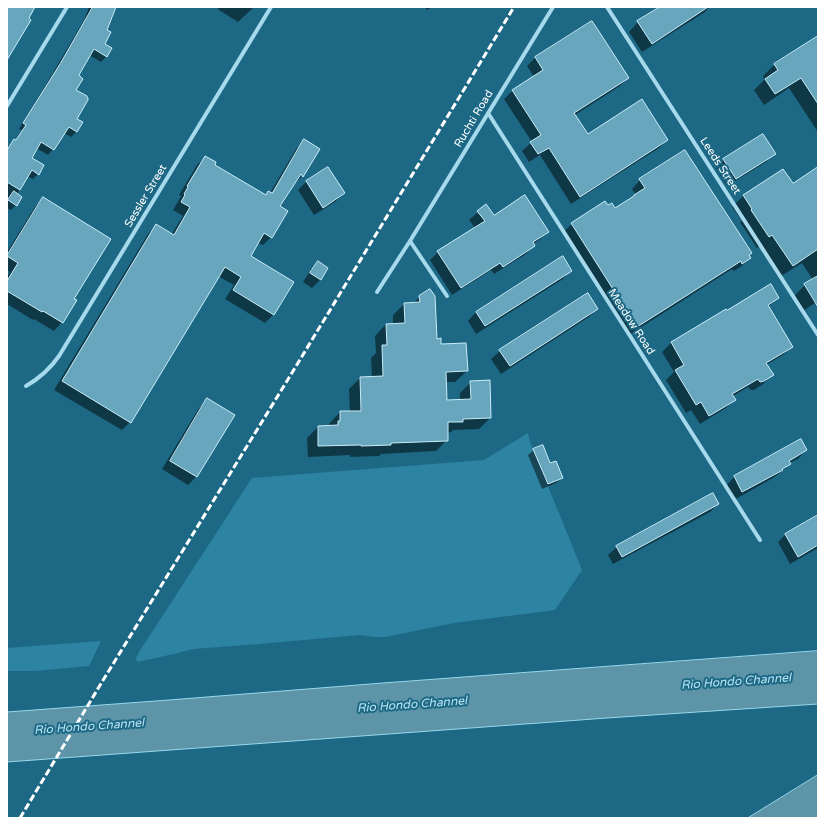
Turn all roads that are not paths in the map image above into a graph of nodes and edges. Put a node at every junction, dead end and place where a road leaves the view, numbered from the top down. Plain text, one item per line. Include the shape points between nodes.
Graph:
1 (67, 7) edge
2 (270, 7) edge
3 (553, 7) edge
4 (607, 7) edge
5 (7, 106) edge
6 (488, 113) junction
7 (410, 241) junction
8 (377, 292) dead end
9 (447, 296) dead end
10 (818, 335) edge
11 (26, 386) dead end
12 (760, 540) dead end

1 - 5 street
2 - 11 street, Sessler Street via 59,356 43,375
3 - 6 street, Ruchti Road
4 - 10 street, Leeds Street
6 - 7 street, Ruchti Road
6 - 12 street, Meadow Road
7 - 8 street, Ruchti Road
7 - 9 street

